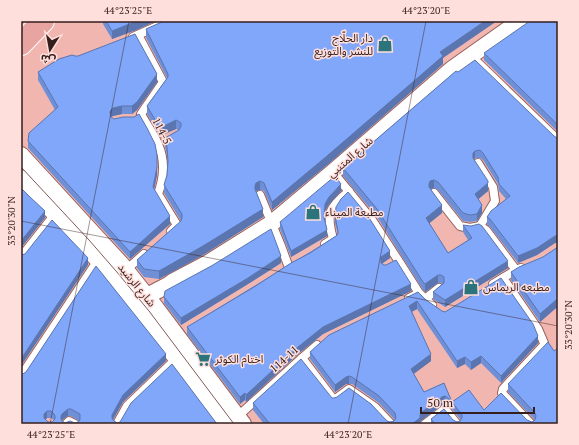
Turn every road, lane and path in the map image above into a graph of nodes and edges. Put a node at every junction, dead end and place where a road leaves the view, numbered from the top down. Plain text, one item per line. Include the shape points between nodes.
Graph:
1 (43, 21) edge
2 (169, 21) edge
3 (520, 21) edge
4 (138, 35) junction
5 (124, 40) edge
6 (21, 44) edge
7 (471, 56) junction
8 (558, 140) edge
9 (21, 155) edge
10 (478, 163) edge
11 (333, 172) junction
12 (21, 178) edge
13 (349, 192) junction
14 (434, 193) edge
15 (260, 195) dead end
16 (55, 214) junction
17 (272, 223) junction
18 (480, 226) junction
19 (167, 234) edge
20 (320, 247) edge
21 (149, 250) edge
22 (21, 257) edge
23 (98, 260) junction
24 (288, 265) edge
25 (528, 266) edge
26 (126, 270) junction
27 (516, 270) junction
28 (504, 278) junction
29 (439, 288) edge
30 (485, 289) edge
31 (147, 296) junction
32 (422, 296) junction
33 (399, 303) edge
34 (441, 311) edge
35 (326, 338) edge
36 (302, 358) junction
37 (176, 359) junction
38 (22, 370) edge
39 (232, 422) edge
40 (66, 424) edge
41 (75, 424) edge
42 (117, 424) edge
43 (391, 424) edge
44 (425, 424) edge
45 (457, 424) edge
46 (531, 424) edge

1 - 6 main road
2 - 4 lane
3 - 7 street, شارع المتنبي
4 - 5 lane
4 - 19 lane, 114-5 via 162,82 137,116 161,142 163,174 158,194 177,225
7 - 8 lane
7 - 11 street, شارع المتنبي via 452,69
9 - 26 street, شارع الرشيد
10 - 18 lane via 492,187 495,201
11 - 13 lane
11 - 17 street, شارع المتنبي
12 - 16 street, شارع الرشيد
13 - 20 lane via 338,200 330,211 329,226 333,239
13 - 32 lane via 372,220 395,261
14 - 18 lane via 460,226
15 - 17 lane
16 - 22 lane
16 - 23 street, شارع الرشيد
17 - 24 lane
17 - 31 street, شارع المتنبي via 208,263
18 - 27 lane via 486,230
21 - 26 lane
23 - 37 street, شارع الرشيد
23 - 38 lane
25 - 27 lane
26 - 31 street, شارع الرشيد
27 - 28 lane
28 - 30 lane
28 - 46 lane via 538,329 544,343 502,391
29 - 32 lane
31 - 39 street, شارع الرشيد via 179,332
32 - 33 lane
32 - 34 lane
35 - 36 lane, 114-11
36 - 39 lane, 114-11
36 - 43 lane via 334,400 349,389 375,407
37 - 39 street, شارع الرشيد
37 - 42 lane via 127,406
40 - 41 lane via 69,421
44 - 45 lane via 445,409

